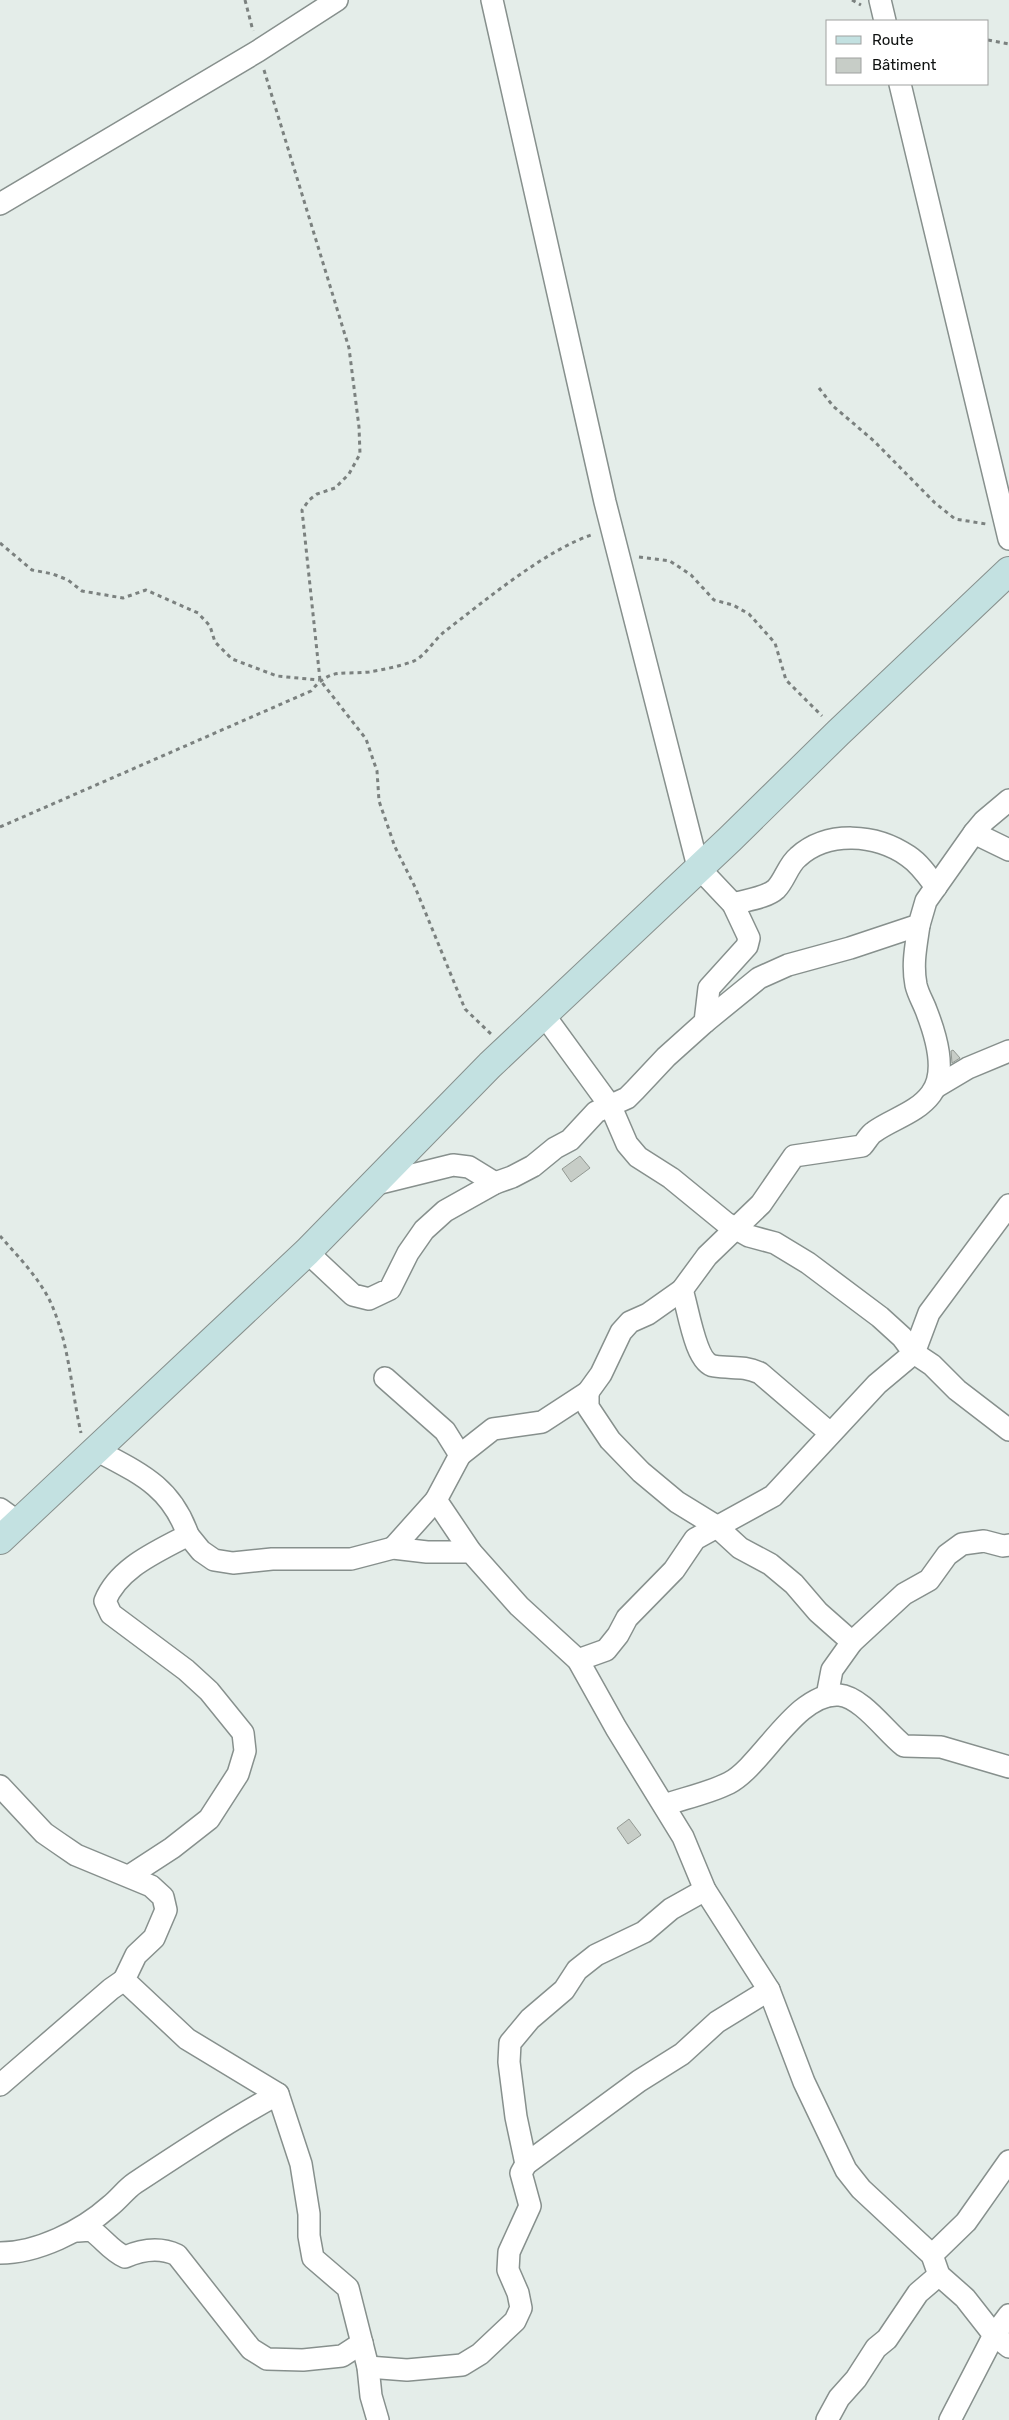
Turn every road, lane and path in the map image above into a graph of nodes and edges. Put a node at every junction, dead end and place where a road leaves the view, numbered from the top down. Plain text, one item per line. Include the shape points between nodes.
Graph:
1 (245, 0) edge
2 (337, 0) edge
3 (492, 0) edge
4 (880, 0) edge
5 (885, 20) edge
6 (989, 40) edge
7 (1009, 44) edge
8 (258, 51) junction
9 (900, 85) edge
10 (0, 204) edge
11 (819, 388) dead end
12 (1008, 531) edge
13 (614, 537) junction
14 (0, 543) edge
15 (1009, 571) edge
16 (320, 680) junction
17 (838, 733) junction
18 (1009, 800) edge
19 (0, 827) edge
20 (974, 832) junction
21 (1009, 850) edge
22 (698, 867) junction
23 (936, 887) junction
24 (733, 904) junction
25 (919, 925) junction
26 (544, 1015) junction
27 (704, 1022) junction
28 (506, 1050) junction
29 (1009, 1051) edge
30 (936, 1087) junction
31 (610, 1106) junction
32 (494, 1183) junction
33 (370, 1186) junction
34 (1009, 1205) edge
35 (736, 1229) junction
36 (0, 1236) edge
37 (307, 1252) junction
38 (682, 1290) junction
39 (914, 1353) junction
40 (384, 1378) dead end
41 (588, 1392) junction
42 (1009, 1430) edge
43 (830, 1433) junction
44 (96, 1450) junction
45 (460, 1455) junction
46 (436, 1500) junction
47 (6, 1524) edge
48 (716, 1526) junction
49 (188, 1535) junction
50 (1009, 1545) edge
51 (392, 1548) junction
52 (472, 1552) junction
53 (852, 1642) junction
54 (578, 1660) junction
55 (827, 1696) junction
56 (1009, 1768) edge
57 (0, 1786) edge
58 (664, 1805) junction
59 (128, 1876) junction
60 (705, 1890) junction
61 (124, 1980) junction
62 (769, 1990) junction
63 (0, 2085) edge
64 (278, 2094) junction
65 (1009, 2161) edge
66 (526, 2164) junction
67 (78, 2231) junction
68 (0, 2253) edge
69 (932, 2255) junction
70 (939, 2275) junction
71 (1009, 2315) edge
72 (1002, 2341) edge
73 (362, 2343) junction
74 (368, 2367) junction
75 (378, 2420) edge
76 (827, 2420) edge
77 (950, 2420) edge

1 - 8 path
2 - 8 street
3 - 13 street
4 - 5 street
6 - 7 path
8 - 10 street
8 - 16 path via 349,348 359,427 360,454 349,474 335,488 309,500 302,510
9 - 12 street
11 - 12 path via 833,406 874,441 920,490 955,519
13 - 16 path via 600,532 579,539 533,566 443,634 415,660 370,672 335,673
13 - 17 path via 626,550 640,558 670,561 691,575 714,600 733,604 749,614 775,643 786,680
13 - 22 street
14 - 16 path via 32,570 68,580 82,590 123,598 146,590 198,613 210,626 215,642 232,659 277,676
15 - 17 main road
16 - 19 path via 311,691
16 - 28 path via 366,739 377,772 379,801 395,847 465,1009
17 - 22 main road
18 - 20 street
20 - 21 street
20 - 23 street
22 - 24 street
22 - 26 main road
23 - 24 street via 924,870 896,849 875,840 836,838 813,846 797,858 775,889
23 - 25 street via 926,901
24 - 27 street via 749,938 747,946 709,988
25 - 27 street via 788,965 759,978
25 - 30 street via 913,962 916,988 937,1044 940,1072
26 - 28 main road
26 - 31 street
27 - 31 street via 627,1098
28 - 33 main road
29 - 30 street via 968,1068
30 - 35 street via 931,1096 914,1109 872,1132 862,1146 794,1156 761,1204
31 - 32 street via 596,1112 570,1140 533,1166
31 - 35 street via 627,1144 638,1157
32 - 33 street via 469,1167 453,1165
32 - 37 street via 445,1211 424,1230 390,1289 369,1299 353,1295
33 - 37 main road
34 - 39 street via 928,1312
35 - 38 street via 707,1256
35 - 39 street via 775,1243 808,1263 880,1317
36 - 44 path via 48,1298 58,1323 80,1432
37 - 44 main road
38 - 41 street via 648,1314 630,1322 620,1332 601,1374
38 - 43 street via 695,1341 707,1363 747,1367 760,1373
39 - 42 street
39 - 43 street via 877,1384
40 - 45 street via 445,1431
41 - 45 street via 542,1422 493,1429
41 - 48 street via 588,1407 610,1440 658,1487
43 - 48 street via 773,1496
44 - 47 main road
44 - 49 street via 166,1494 180,1514
45 - 46 street
46 - 51 street
46 - 52 street
48 - 53 street via 740,1548 770,1564 788,1579
48 - 54 street via 695,1539 674,1570 627,1618 606,1650
49 - 51 street via 201,1551 214,1560 233,1563 272,1559 351,1559
49 - 59 street via 141,1561 111,1585 105,1601 112,1614 209,1691 243,1733 245,1751 238,1774 209,1819
50 - 53 street via 984,1541 962,1544 947,1555 929,1580 904,1594
51 - 52 street
52 - 54 street via 519,1606
53 - 55 street via 832,1670
54 - 58 street
55 - 56 street via 840,1695 856,1703 904,1746 941,1747
55 - 58 street via 816,1700 793,1718 744,1772 729,1783
57 - 59 street via 44,1833 76,1855
58 - 60 street via 683,1838
59 - 61 street via 151,1886 163,1897 166,1910 154,1938 136,1955
60 - 62 street
60 - 66 street via 671,1910 644,1932 596,1955 577,1970 564,1990 510,2043 508,2062
61 - 63 street
61 - 64 street via 187,2039
62 - 66 street via 717,2022 682,2054 639,2081
62 - 69 street via 804,2082 846,2170 861,2189
64 - 67 street via 134,2184
64 - 73 street via 301,2164 310,2214 313,2258 348,2288
65 - 69 street via 966,2222
66 - 74 street via 521,2173 530,2206 509,2252 508,2270 521,2308 515,2320 480,2354 462,2365 407,2370
67 - 68 street via 19,2253
67 - 73 street via 91,2230 113,2251 125,2257 167,2250 177,2255 252,2348 267,2359 342,2356
69 - 70 street
70 - 72 street via 965,2298
70 - 76 street via 918,2293 887,2339 876,2348 839,2398
71 - 72 street
72 - 77 street
73 - 74 street
74 - 75 street

